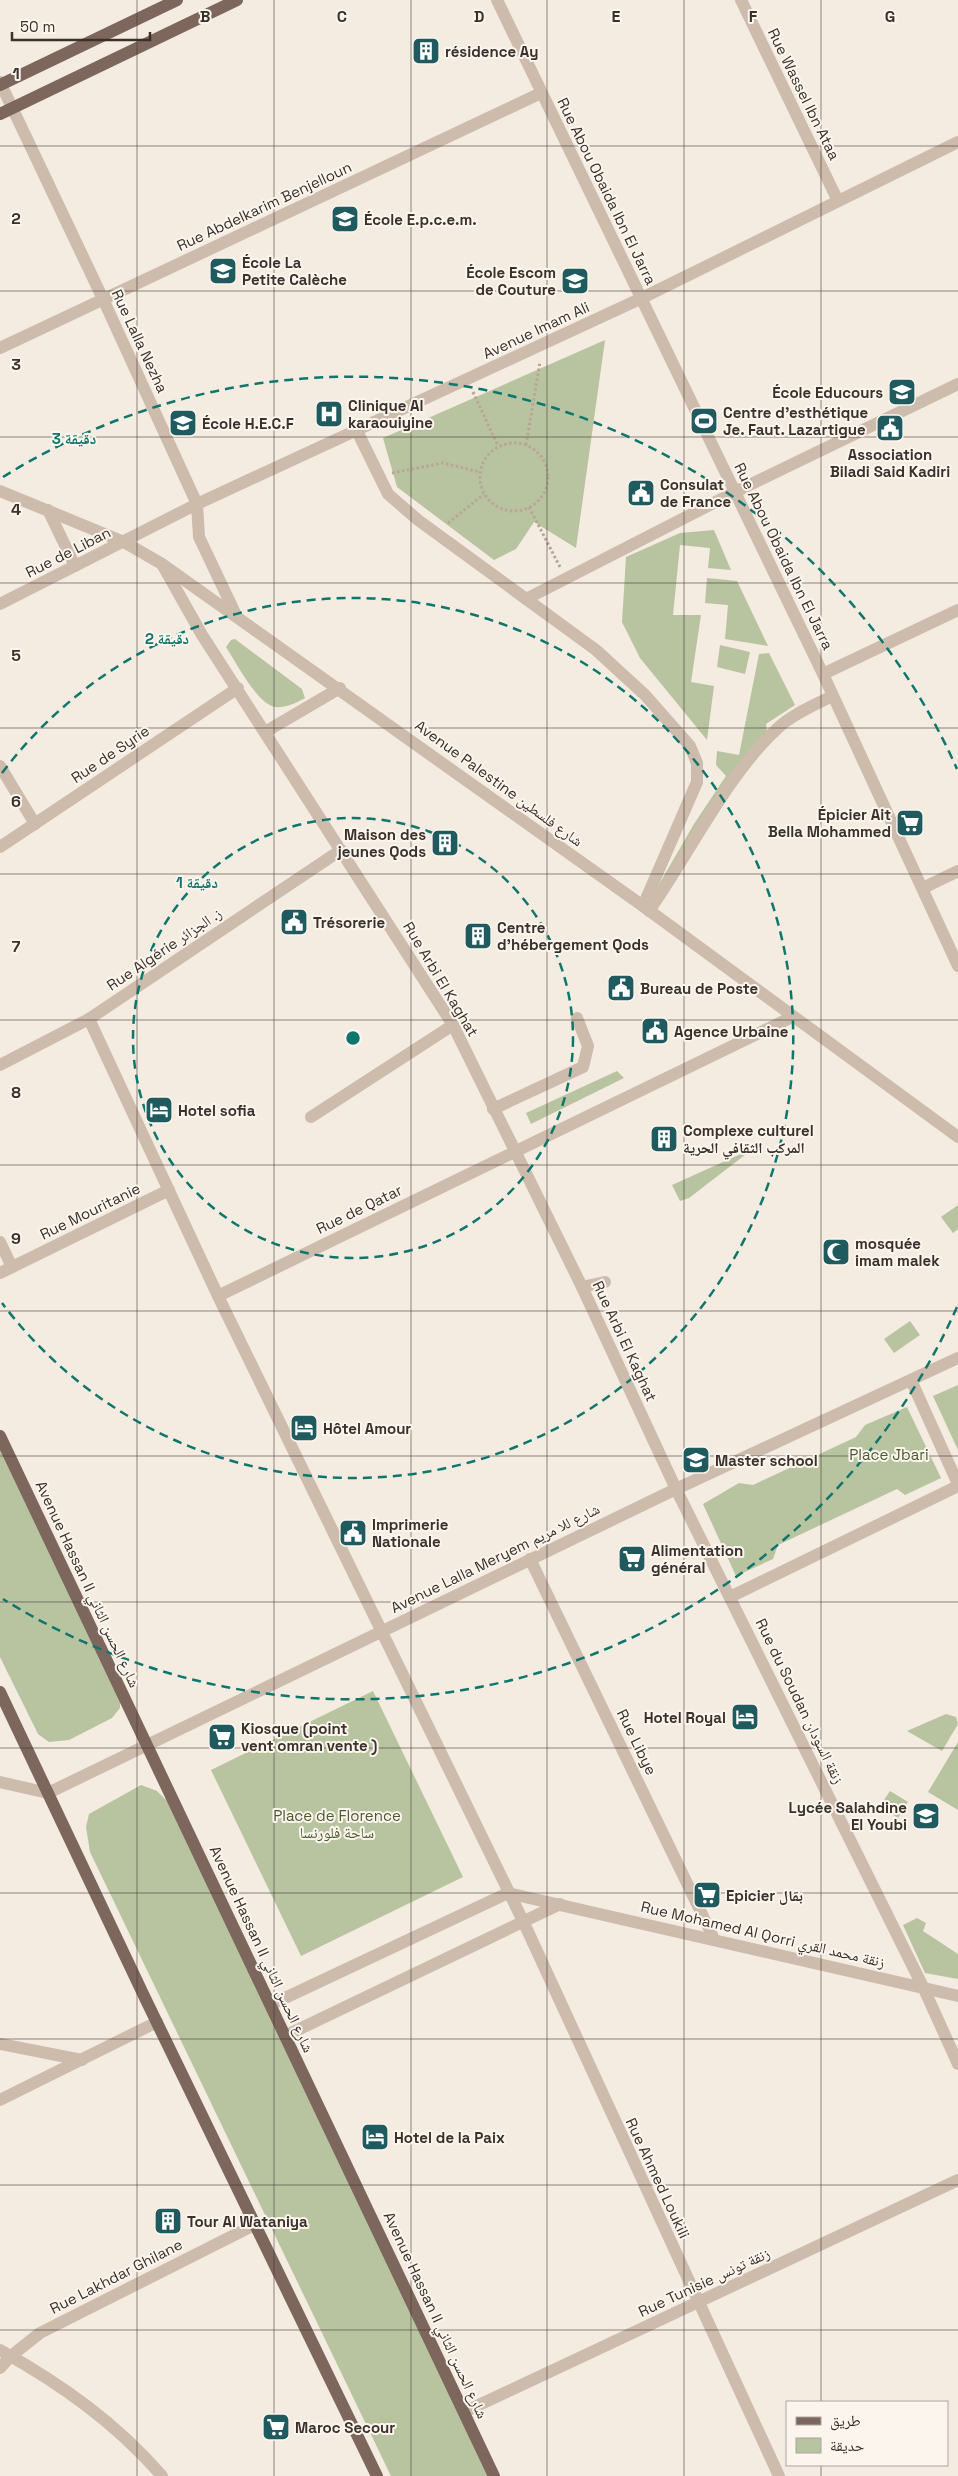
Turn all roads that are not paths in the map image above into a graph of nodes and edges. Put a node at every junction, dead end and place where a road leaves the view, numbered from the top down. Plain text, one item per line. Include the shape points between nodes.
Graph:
1 (177, 0) edge
2 (237, 0) edge
3 (497, 0) edge
4 (741, 0) edge
5 (0, 84) edge
6 (541, 93) junction
7 (12, 108) junction
8 (0, 114) edge
9 (958, 142) edge
10 (838, 202) junction
11 (642, 298) junction
12 (103, 299) junction
13 (0, 348) edge
14 (958, 384) edge
15 (357, 431) junction
16 (0, 492) edge
17 (735, 492) junction
18 (198, 504) junction
19 (48, 510) junction
20 (124, 542) junction
21 (162, 564) junction
22 (74, 566) junction
23 (526, 599) junction
24 (0, 604) edge
25 (958, 610) edge
26 (237, 617) junction
27 (822, 674) junction
28 (238, 688) junction
29 (340, 688) junction
30 (832, 696) junction
31 (265, 732) junction
32 (0, 766) edge
33 (35, 824) junction
34 (0, 847) edge
35 (341, 850) junction
36 (958, 871) edge
37 (923, 888) junction
38 (646, 908) junction
39 (958, 966) edge
40 (792, 1017) junction
41 (577, 1018) dead end
42 (89, 1019) junction
43 (453, 1025) junction
44 (0, 1065) edge
45 (493, 1109) junction
46 (311, 1117) dead end
47 (958, 1137) edge
48 (514, 1153) junction
49 (168, 1190) junction
50 (0, 1242) edge
51 (12, 1267) junction
52 (0, 1274) edge
53 (605, 1282) dead end
54 (582, 1287) junction
55 (218, 1296) junction
56 (958, 1358) edge
57 (910, 1380) junction
58 (0, 1436) edge
59 (958, 1485) edge
60 (676, 1489) junction
61 (530, 1559) junction
62 (730, 1597) junction
63 (382, 1630) junction
64 (0, 1692) edge
65 (147, 1746) junction
66 (0, 1782) edge
67 (48, 1793) junction
68 (508, 1893) junction
69 (560, 1904) junction
70 (524, 1923) junction
71 (714, 1939) junction
72 (924, 1988) junction
73 (958, 1996) edge
74 (270, 2006) junction
75 (157, 2022) junction
76 (285, 2036) junction
77 (0, 2044) edge
78 (82, 2060) junction
79 (958, 2064) edge
80 (0, 2100) edge
81 (958, 2180) edge
82 (254, 2224) junction
83 (698, 2303) junction
84 (6, 2353) edge
85 (0, 2368) edge
86 (464, 2412) junction
87 (162, 2476) edge
88 (377, 2476) edge
89 (494, 2476) edge
90 (779, 2476) edge

1 - 5 main road
2 - 7 main road
3 - 6 street, Rue Abou Obaida Ibn El Jarra
4 - 10 street, Rue Wassel Ibn Ataa
5 - 7 street, Rue Lalla Nezha
6 - 11 street, Rue Abou Obaida Ibn El Jarra
6 - 12 street, Rue Abdelkarim Benjelloun
7 - 8 main road
7 - 12 street, Rue Lalla Nezha
9 - 10 street, Avenue Imam Ali
10 - 11 street, Avenue Imam Ali
11 - 15 street, Avenue Imam Ali
11 - 17 street, Rue Abou Obaida Ibn El Jarra
12 - 13 street, Rue Abdelkarim Benjelloun
12 - 18 street, Rue Lalla Nezha
14 - 17 street
15 - 18 street, Avenue Imam Ali
15 - 23 street via 388,494
16 - 19 street, Avenue Palestine شارع فلسطين
17 - 23 street
17 - 27 street, Rue Abou Obaida Ibn El Jarra
18 - 20 street, Avenue Imam Ali
18 - 26 street, Rue Lalla Nezha via 199,537
19 - 20 street, Avenue Palestine شارع فلسطين
19 - 22 street
20 - 21 street, Avenue Palestine شارع فلسطين
20 - 22 street, Rue de Liban
21 - 26 street, Avenue Palestine شارع فلسطين
21 - 28 street, Rue Arbi El Kaghat via 202,635
22 - 24 street, Rue de Liban
23 - 38 street via 596,650 645,695 690,746 697,763 697,782
25 - 27 street
26 - 29 street, Avenue Palestine شارع فلسطين
27 - 30 street, Rue Abou Obaida Ibn El Jarra
28 - 31 street, Rue Arbi El Kaghat
28 - 33 street, Rue de Syrie
29 - 31 street
29 - 38 street, Avenue Palestine شارع فلسطين
30 - 37 street, Rue Abou Obaida Ibn El Jarra
30 - 38 street via 780,726 753,755
31 - 35 street, Rue Arbi El Kaghat
32 - 33 street
33 - 34 street, Rue de Syrie
35 - 42 street, Rue Algérie ز. الجزائر
35 - 43 street, Rue Arbi El Kaghat
36 - 37 street
37 - 39 street, Rue Abou Obaida Ibn El Jarra
38 - 40 street, Avenue Palestine شارع فلسطين
40 - 47 street, Avenue Palestine شارع فلسطين
40 - 48 street, Rue de Qatar
41 - 45 street via 588,1046 583,1067
42 - 44 street, Rue Algérie ز. الجزائر
42 - 49 street, Rue Ahmed Loukili
43 - 45 street, Rue Arbi El Kaghat
43 - 46 street
45 - 48 street, Rue Arbi El Kaghat
48 - 54 street, Rue Arbi El Kaghat
48 - 55 street, Rue de Qatar
49 - 51 street, Rue Mouritanie
49 - 55 street, Rue Ahmed Loukili
50 - 51 street
51 - 52 street, Rue Mouritanie
53 - 54 street
54 - 60 street, Rue Arbi El Kaghat
55 - 63 street, Rue Ahmed Loukili
56 - 57 street, Avenue Lalla Meryem شارع للا مريم
57 - 59 street
57 - 60 street, Avenue Lalla Meryem شارع للا مريم
58 - 65 main road, Avenue Hassan II شارع الحسن الثاني
59 - 62 street
60 - 61 street, Avenue Lalla Meryem شارع للا مريم
60 - 62 street, Rue du Soudan زنقة السودان
61 - 63 street, Avenue Lalla Meryem شارع للا مريم
61 - 71 street, Rue Libye
62 - 72 street, Rue du Soudan زنقة السودان
63 - 65 street, Avenue Lalla Meryem شارع للا مريم
63 - 68 street, Rue Ahmed Loukili
64 - 67 main road
65 - 67 street, Avenue Lalla Meryem شارع للا مريم
65 - 74 main road, Avenue Hassan II شارع الحسن الثاني
66 - 67 street
67 - 75 main road
68 - 69 street, Rue Mohamed Al Qorri زنقة محمد القري
68 - 70 street, Rue Ahmed Loukili
68 - 74 street
69 - 70 street
69 - 71 street, Rue Mohamed Al Qorri زنقة محمد القري
70 - 76 street
70 - 83 street, Rue Ahmed Loukili
71 - 72 street, Rue Mohamed Al Qorri زنقة محمد القري
72 - 73 street, Rue Mohamed Al Qorri زنقة محمد القري
72 - 79 street, Rue du Soudan زنقة السودان
74 - 76 main road, Avenue Hassan II شارع الحسن الثاني
75 - 78 street
75 - 82 main road
76 - 86 main road, Avenue Hassan II شارع الحسن الثاني
77 - 78 street
78 - 80 street
81 - 83 street, Rue Tunisie زنقة تونس
82 - 84 street, Rue Lakhdar Ghilane via 72,2315
82 - 88 main road
83 - 86 street, Rue Tunisie زنقة تونس
83 - 90 street, Rue Ahmed Loukili
84 - 85 street, Rue Lakhdar Ghilane
84 - 87 street via 106,2419
86 - 89 main road, Avenue Hassan II شارع الحسن الثاني

